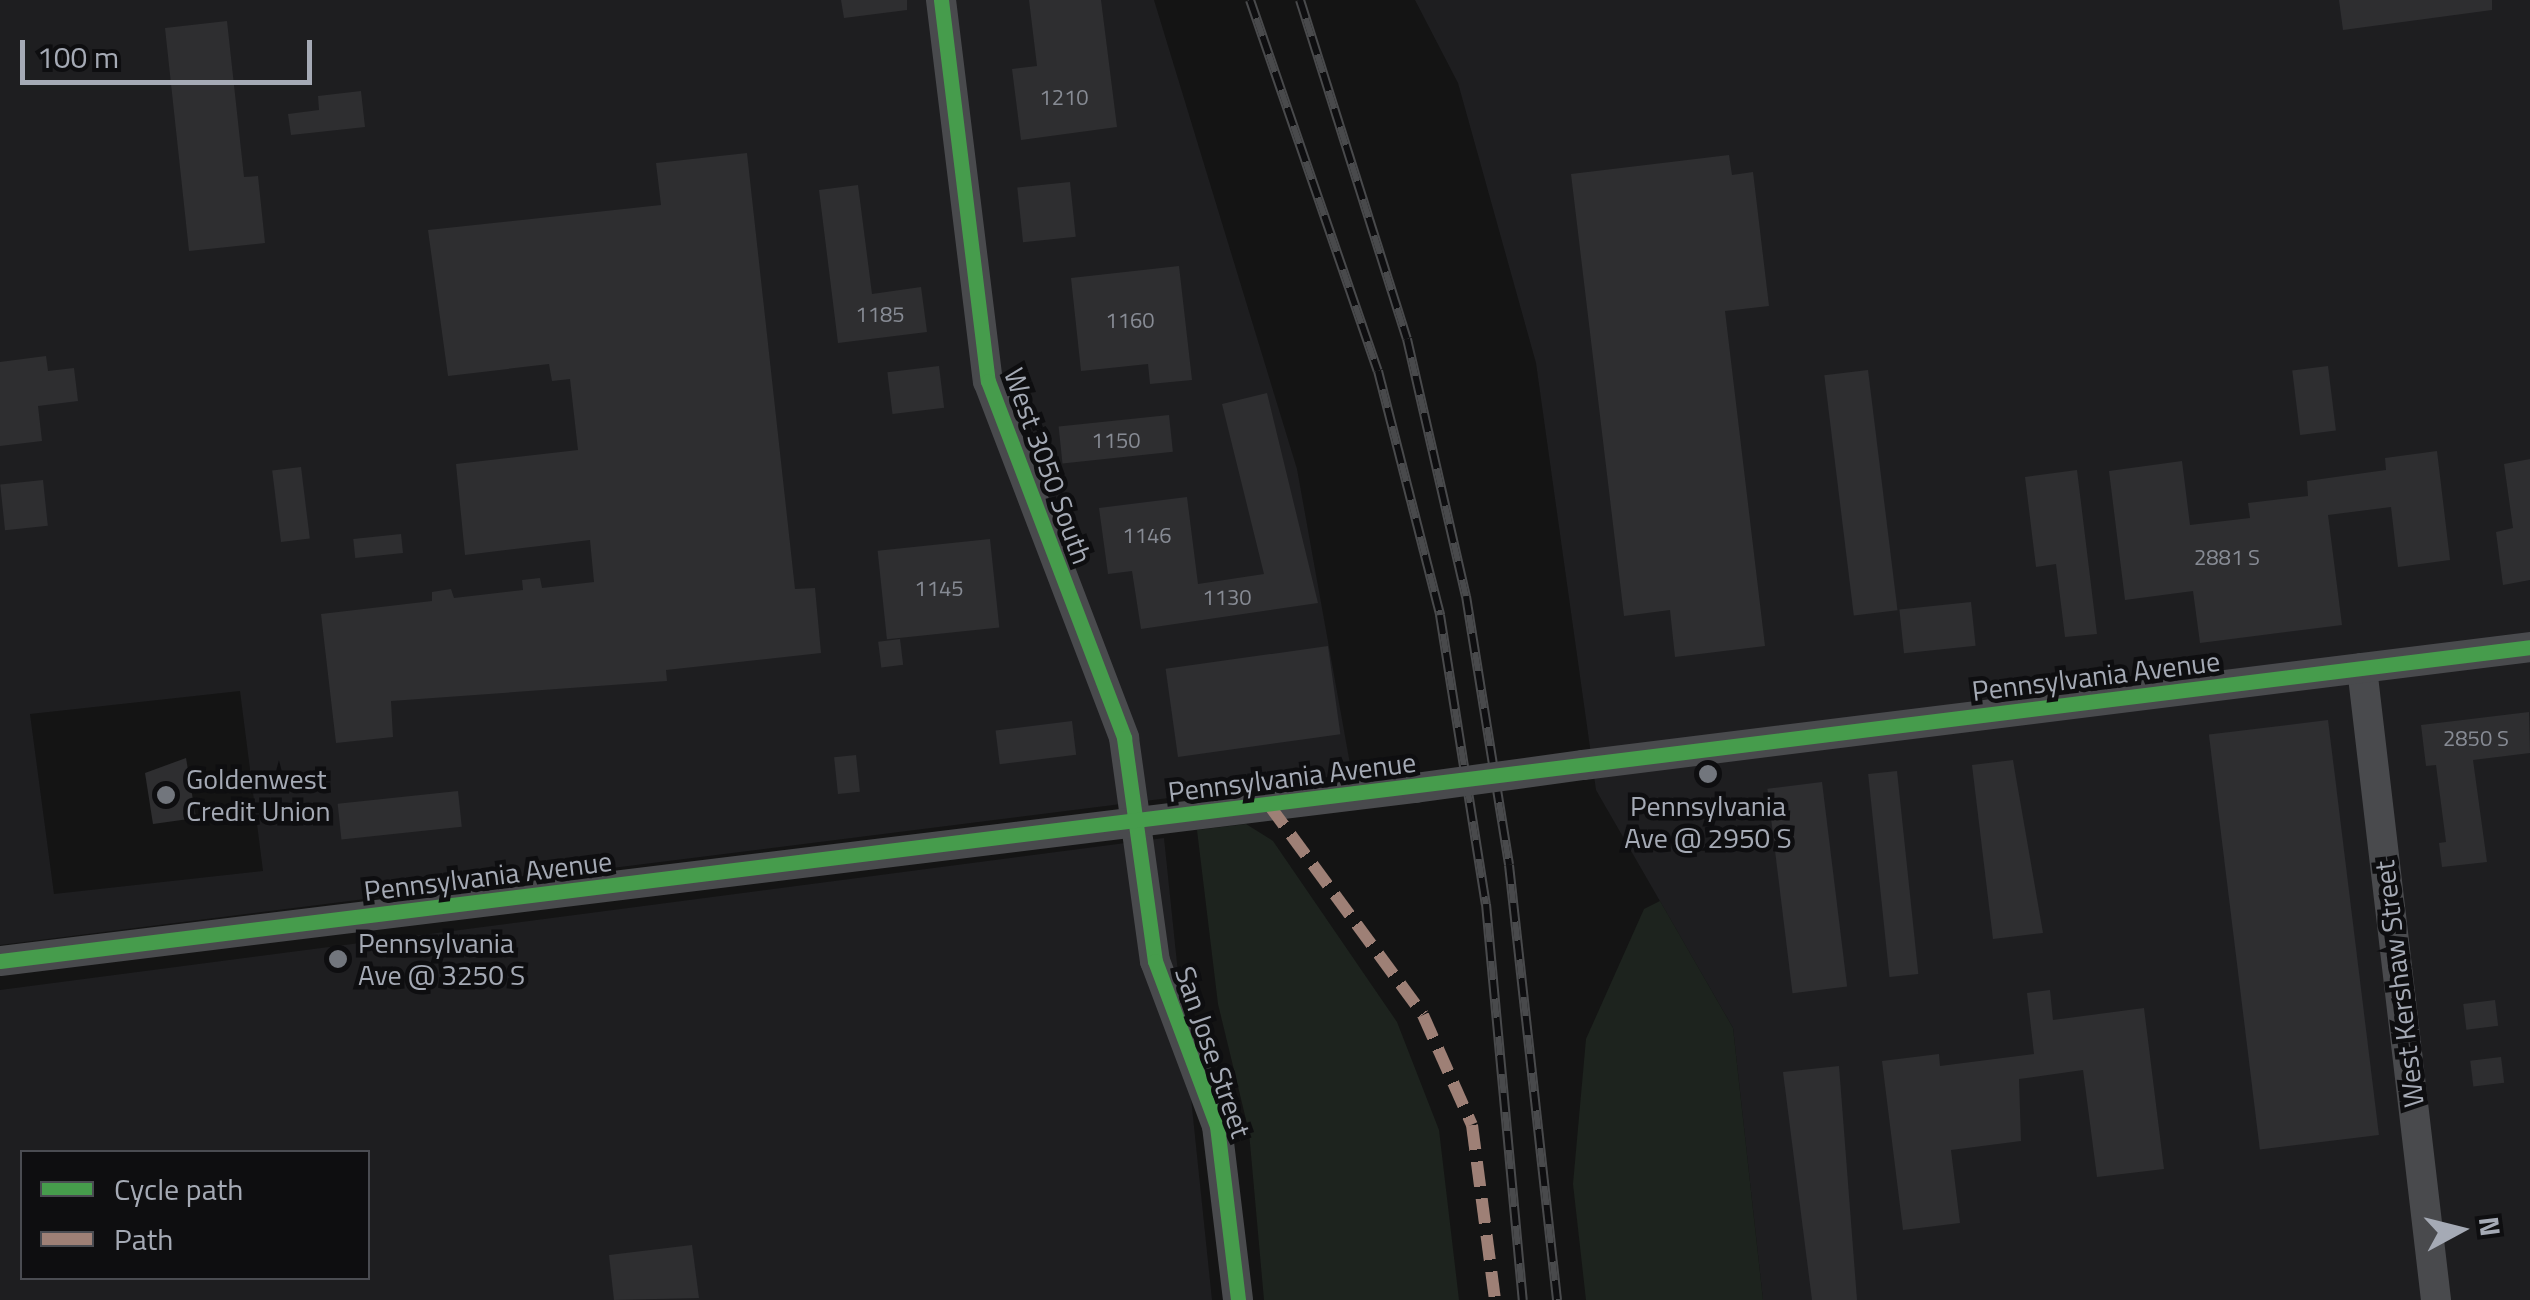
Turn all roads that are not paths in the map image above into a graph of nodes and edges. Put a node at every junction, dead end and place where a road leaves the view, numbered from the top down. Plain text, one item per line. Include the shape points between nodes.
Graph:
1 (941, 0) edge
2 (2530, 647) edge
3 (2362, 668) junction
4 (1138, 820) junction
5 (0, 961) edge
6 (1238, 1300) edge
7 (2436, 1300) edge

1 - 4 street, West 3050 South via 988,381 1124,738
2 - 3 street, Pennsylvania Avenue
3 - 4 street, Pennsylvania Avenue, bridge
3 - 7 street, West Kershaw Street
4 - 5 street, Pennsylvania Avenue
4 - 6 street, San Jose Street via 1155,961 1220,1141

